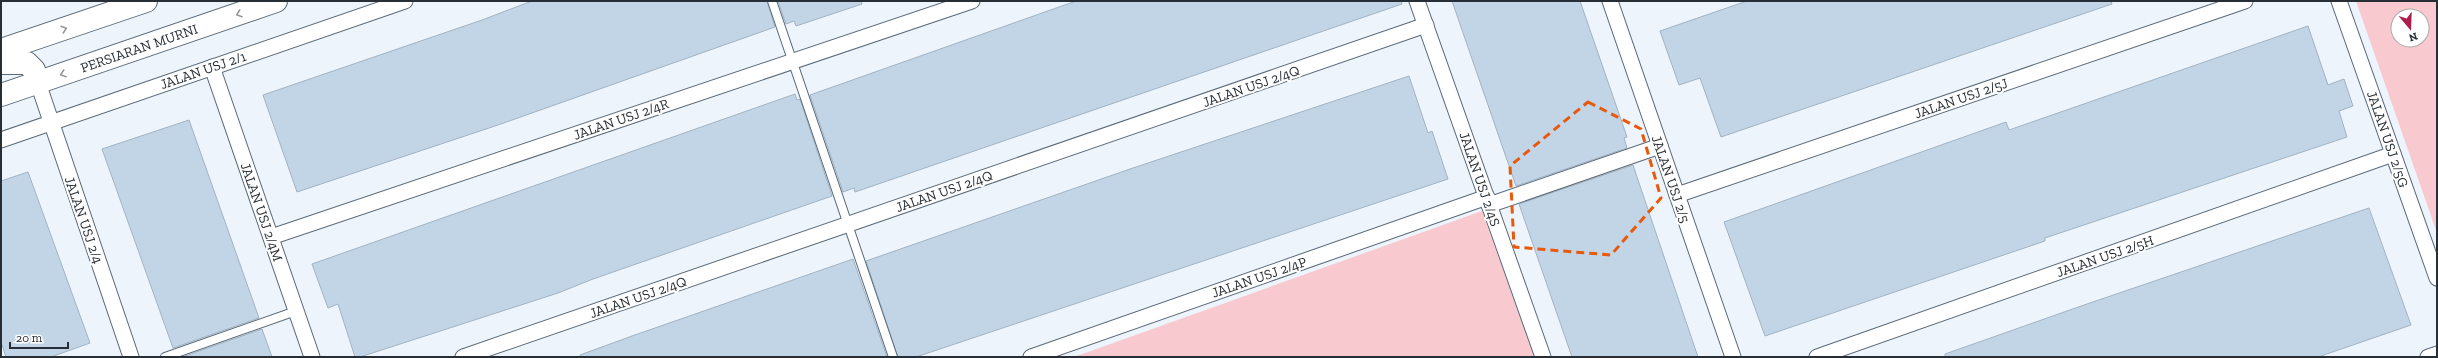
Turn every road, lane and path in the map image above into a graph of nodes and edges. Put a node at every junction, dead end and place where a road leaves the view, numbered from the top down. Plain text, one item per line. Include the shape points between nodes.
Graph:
1 (146, 1) edge
2 (276, 1) edge
3 (405, 1) edge
4 (772, 1) edge
5 (972, 1) edge
6 (1417, 1) edge
7 (2245, 1) edge
8 (2339, 1) edge
9 (1614, 2) edge
10 (1426, 25) junction
11 (1, 50) edge
12 (792, 61) junction
13 (1, 63) edge
14 (212, 67) junction
15 (38, 83) junction
16 (1, 95) edge
17 (52, 122) junction
18 (1, 140) edge
19 (1660, 146) junction
20 (2393, 154) junction
21 (1677, 195) junction
22 (1488, 201) junction
23 (848, 225) junction
24 (271, 238) junction
25 (2437, 278) edge
26 (296, 311) junction
27 (2437, 354) edge
28 (131, 357) edge
29 (165, 357) edge
30 (312, 357) edge
31 (463, 357) edge
32 (893, 357) edge
33 (1031, 357) edge
34 (1543, 357) edge
35 (1733, 357) edge
36 (1816, 357) edge
37 (2428, 357) edge

11 -> 1 main road
2 -> 15 main road, PERSIARAN MURNI
3 - 14 street, JALAN USJ 2/1
4 - 12 lane
5 - 12 street, JALAN USJ 2/4R
6 - 10 street, JALAN USJ 2/4S
7 - 21 street, JALAN USJ 2/5J
8 - 20 street, JALAN USJ 2/5G
9 - 19 street, JALAN USJ 2/5
10 - 22 street, JALAN USJ 2/4S
10 - 23 street, JALAN USJ 2/4Q
12 - 23 lane
12 - 24 street, JALAN USJ 2/4R
13 - 15 main road via 27,63 34,70
14 - 17 street, JALAN USJ 2/1
14 - 24 street, JALAN USJ 2/4M
15 - 16 main road, PERSIARAN MURNI
15 - 17 street, JALAN USJ 2/4
17 - 18 street, JALAN USJ 2/1
17 - 28 street, JALAN USJ 2/4
19 - 21 street, JALAN USJ 2/5
19 - 22 street, JALAN USJ 2/4P
20 - 25 street, JALAN USJ 2/5G
20 - 36 street, JALAN USJ 2/5H
21 - 35 street, JALAN USJ 2/5
22 - 33 street, JALAN USJ 2/4P
22 - 34 street, JALAN USJ 2/4S
23 - 31 street, JALAN USJ 2/4Q
23 - 32 lane
24 - 26 street, JALAN USJ 2/4M
26 - 29 lane
26 - 30 street, JALAN USJ 2/4M
27 - 37 street

